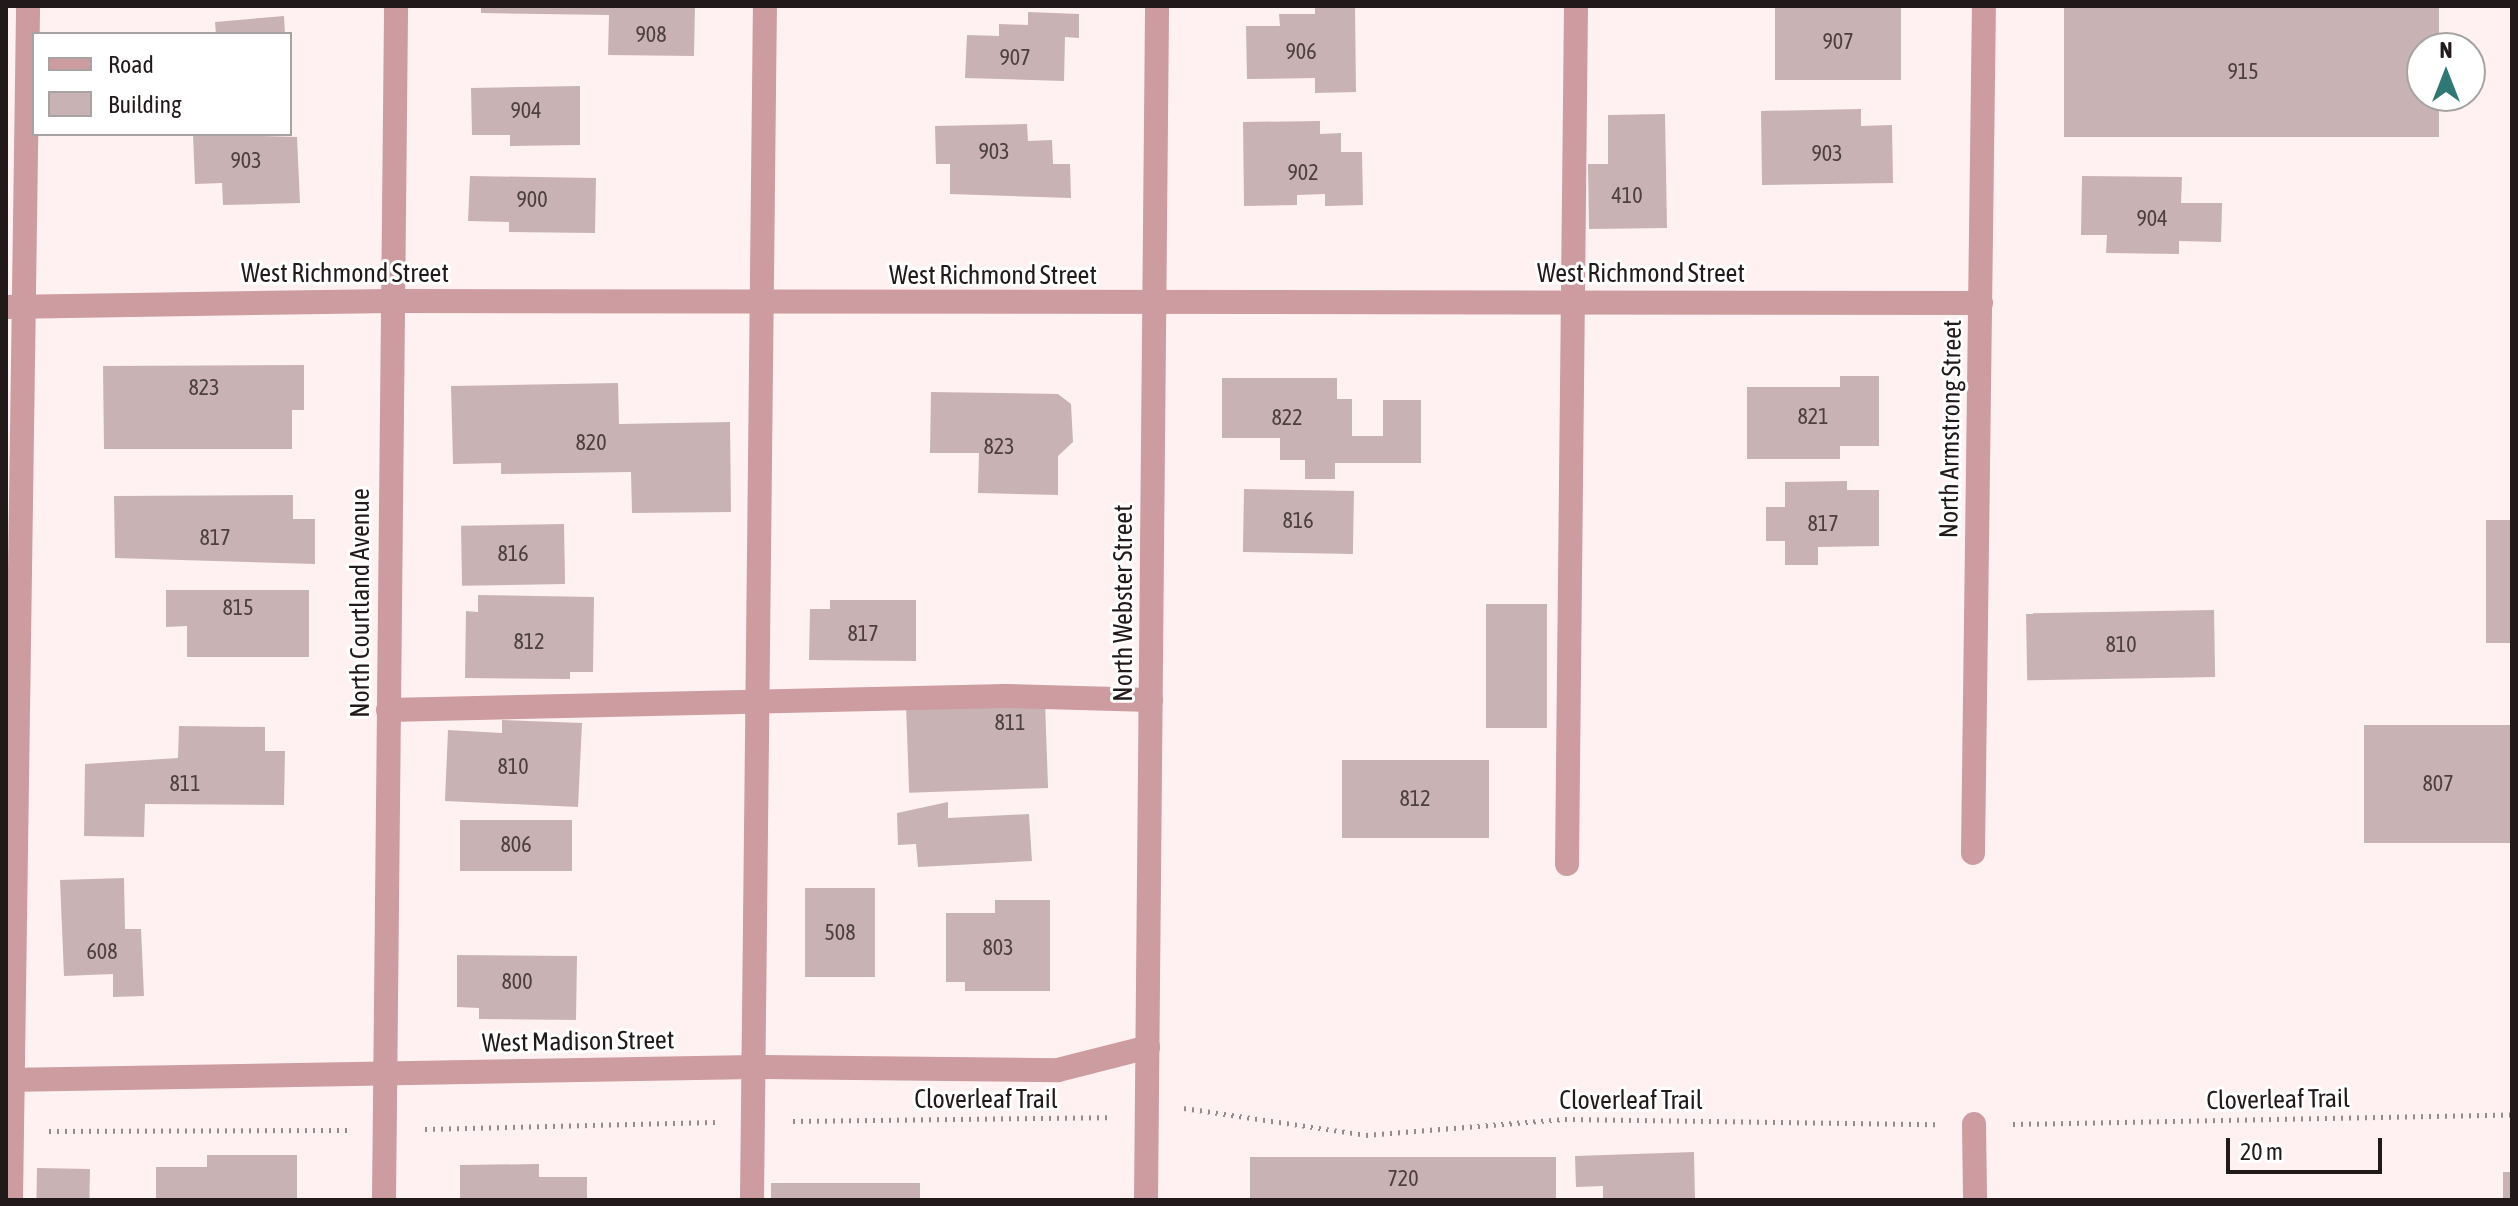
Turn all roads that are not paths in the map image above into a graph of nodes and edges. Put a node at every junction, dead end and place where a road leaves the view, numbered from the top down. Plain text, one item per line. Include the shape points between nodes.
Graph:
1 (28, 6) edge
2 (396, 6) edge
3 (765, 6) edge
4 (1157, 6) edge
5 (1576, 6) edge
6 (1984, 6) edge
7 (392, 301) junction
8 (1573, 303) junction
9 (1981, 303) junction
10 (762, 304) junction
11 (1154, 304) junction
12 (15, 307) edge
13 (1151, 700) junction
14 (758, 701) junction
15 (388, 710) junction
16 (1973, 853) dead end
17 (1567, 864) dead end
18 (1148, 1047) junction
19 (755, 1067) junction
20 (385, 1073) junction
21 (8, 1080) edge
22 (1974, 1124) road end
23 (11, 1200) edge
24 (384, 1200) edge
25 (752, 1200) edge
26 (1146, 1200) edge
27 (1975, 1200) edge

1 - 12 street
2 - 7 street, North Courtland Avenue
3 - 10 street
4 - 11 street, North Webster Street
5 - 8 street
6 - 9 street, North Armstrong Street
7 - 10 street, West Richmond Street
7 - 12 street, West Richmond Street
7 - 15 street, North Courtland Avenue
8 - 9 street, West Richmond Street
8 - 11 street, West Richmond Street
8 - 17 street
9 - 16 street, North Armstrong Street
10 - 11 street, West Richmond Street
10 - 14 street
11 - 13 street, North Webster Street
12 - 21 street
13 - 14 street
13 - 18 street, North Webster Street
14 - 15 street
14 - 19 street
15 - 20 street, North Courtland Avenue
18 - 19 street, West Madison Street via 1058,1070
18 - 26 street, North Webster Street
19 - 20 street, West Madison Street
19 - 25 street
20 - 21 street, West Madison Street
20 - 24 street, North Courtland Avenue
21 - 23 street
22 - 27 street

